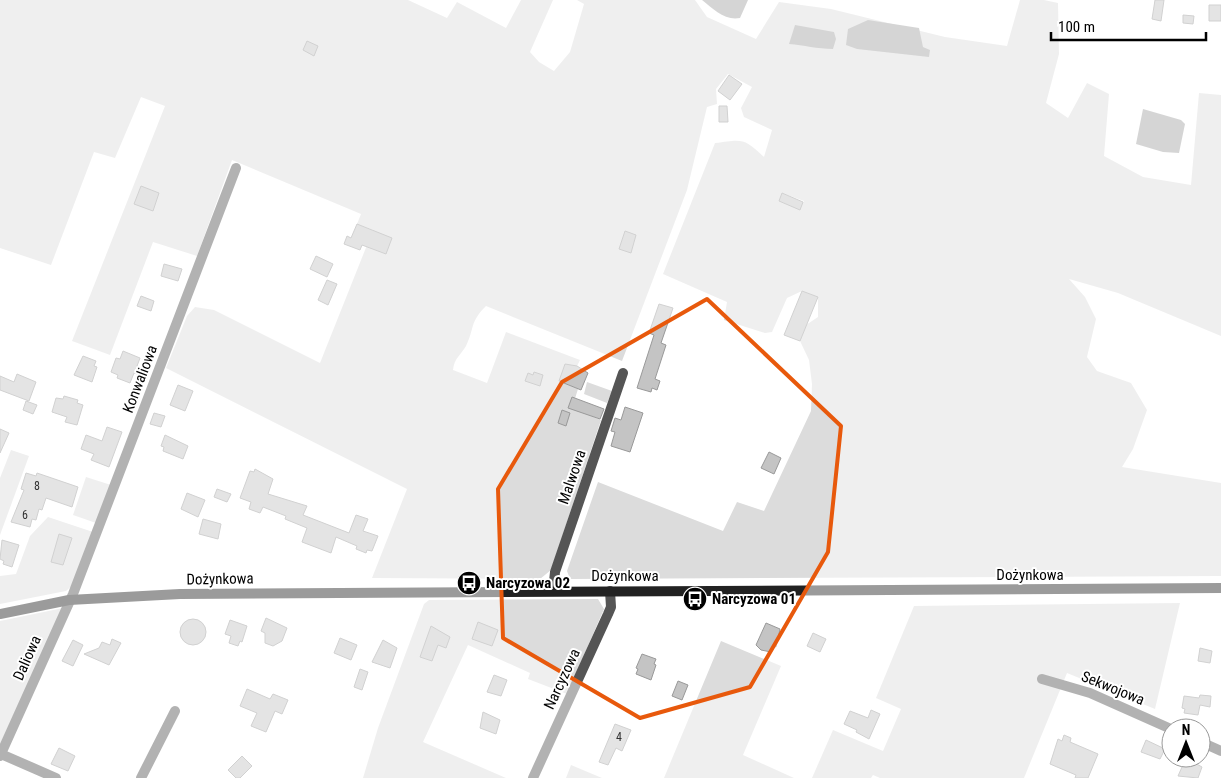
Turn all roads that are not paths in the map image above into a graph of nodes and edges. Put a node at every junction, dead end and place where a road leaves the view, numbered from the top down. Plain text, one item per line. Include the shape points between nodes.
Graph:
1 (236, 168) dead end
2 (623, 373) dead end
3 (1221, 588) edge
4 (553, 591) junction
5 (610, 591) junction
6 (69, 600) junction
7 (0, 614) edge
8 (1042, 679) dead end
9 (175, 711) dead end
10 (1161, 725) edge
11 (0, 755) edge
12 (56, 778) edge
13 (142, 778) edge
14 (533, 778) edge

1 - 6 street, Konwaliowa
2 - 4 street, Malwowa via 555,572
3 - 5 street, Dożynkowa
4 - 5 street, Dożynkowa
4 - 6 street, Dożynkowa via 180,594
5 - 14 street, Narcyzowa via 608,614
6 - 7 street, Dożynkowa
6 - 11 street, Daliowa
8 - 10 street, Sekwojowa via 1090,693
9 - 13 street
11 - 12 street

